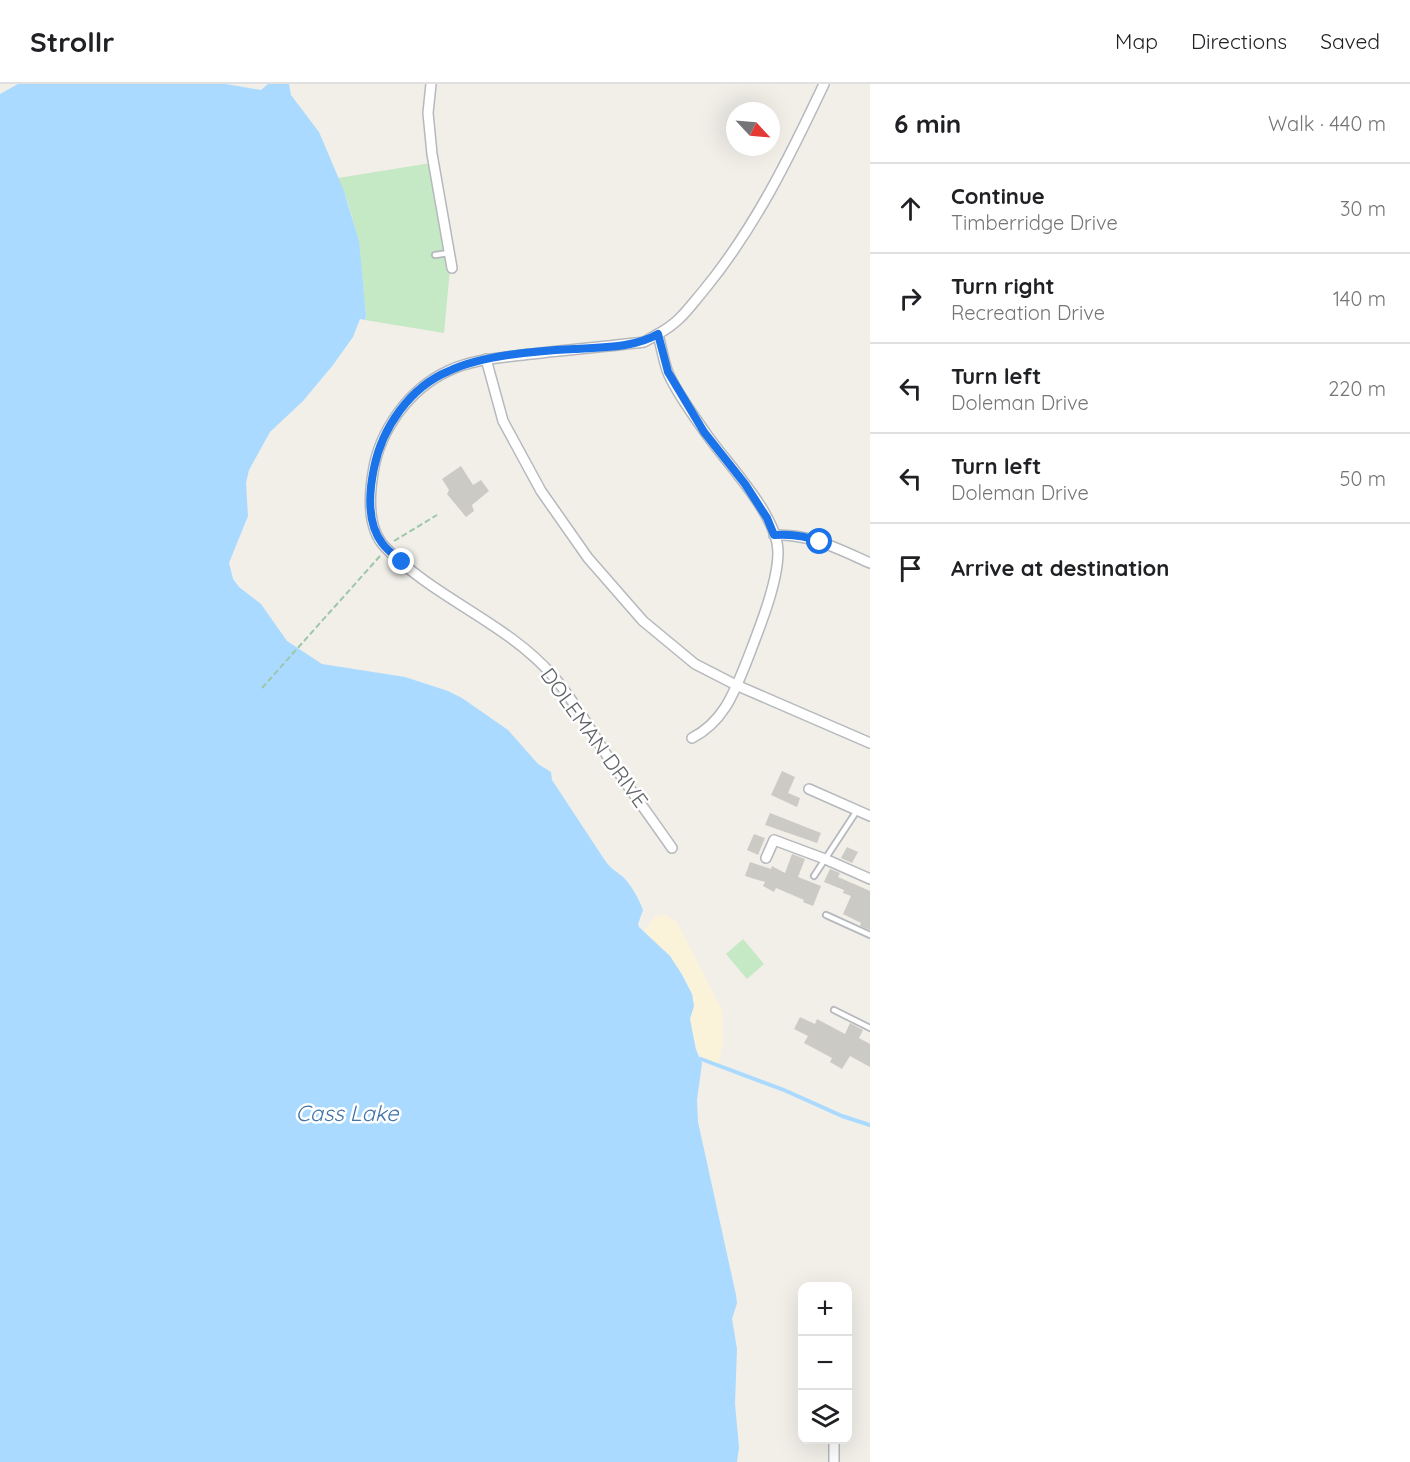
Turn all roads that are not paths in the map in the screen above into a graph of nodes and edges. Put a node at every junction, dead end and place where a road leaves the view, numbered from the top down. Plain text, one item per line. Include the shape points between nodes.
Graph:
1 (431, 84) edge
2 (824, 84) edge
3 (449, 253) junction
4 (435, 255) dead end
5 (452, 268) dead end
6 (658, 334) junction
7 (486, 359) junction
8 (774, 535) junction
9 (870, 562) edge
10 (736, 685) junction
11 (692, 738) dead end
12 (870, 742) edge
13 (809, 789) dead end
14 (858, 809) junction
15 (870, 816) edge
16 (672, 848) dead end
17 (766, 858) dead end
18 (825, 859) junction
19 (814, 876) dead end
20 (870, 879) edge
21 (826, 915) dead end
22 (870, 935) edge
23 (834, 1010) dead end
24 (870, 1028) edge
25 (834, 1444) edge
26 (834, 1462) edge

1 - 3 street via 428,113 432,154
2 - 6 street, DOLEMAN DRIVE via 767,200 724,265 675,325
3 - 4 lane
3 - 5 street
6 - 7 street, DOLEMAN DRIVE via 644,342
6 - 8 street via 668,372 704,432 745,484
7 - 10 street via 503,421 541,491 588,558 643,621 695,664
7 - 16 street, DOLEMAN DRIVE via 447,371 410,399 396,416 384,435 373,472 371,516 376,532 387,548 425,582 506,633 553,676
8 - 9 street via 811,537
8 - 10 street via 778,550 763,620
10 - 11 street via 717,721
10 - 12 street
13 - 14 street
14 - 15 street
14 - 18 lane
17 - 18 street via 774,840
18 - 19 lane
18 - 20 street
21 - 22 lane
23 - 24 lane
25 - 26 street

